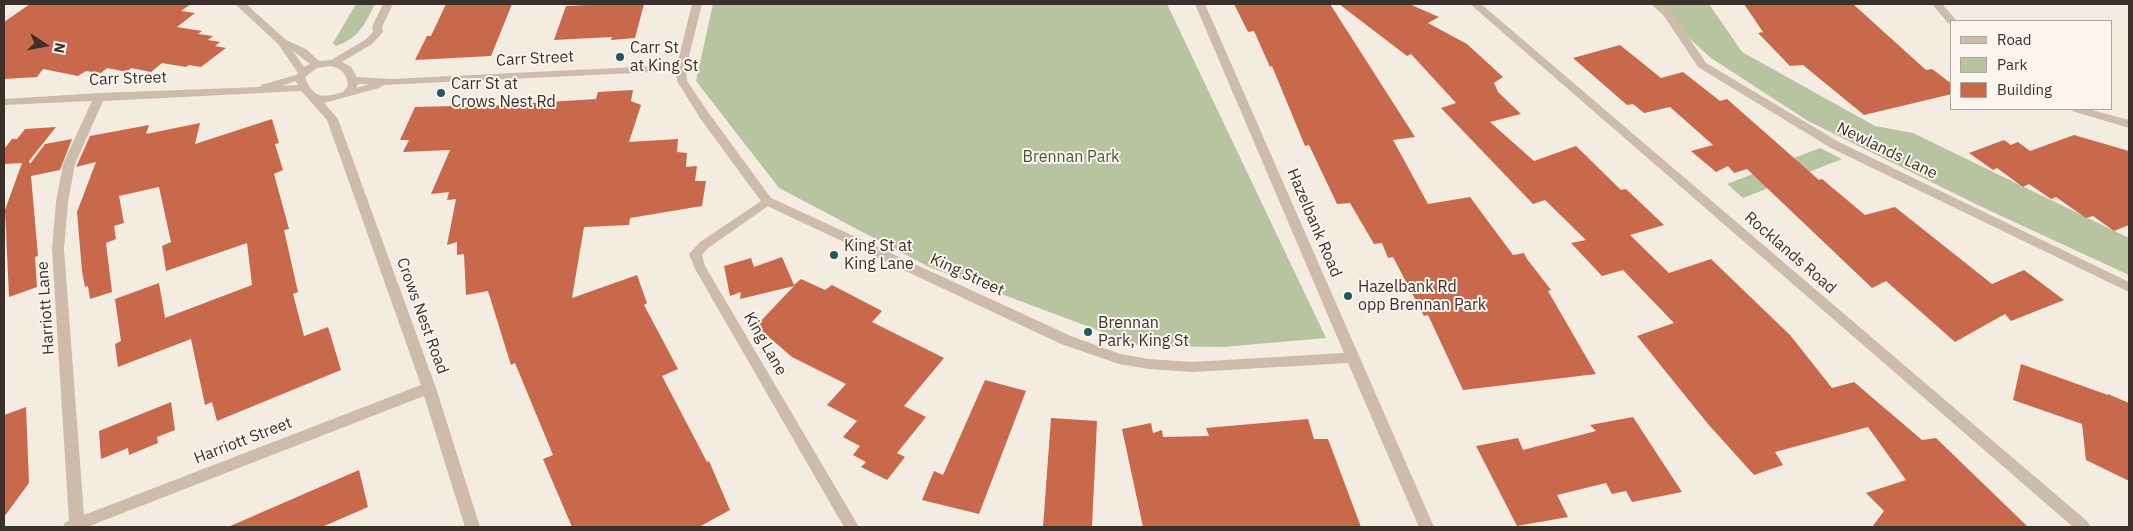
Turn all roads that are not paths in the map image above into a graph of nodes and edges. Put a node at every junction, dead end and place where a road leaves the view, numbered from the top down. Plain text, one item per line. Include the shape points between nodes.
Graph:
1 (240, 4) edge
2 (388, 4) edge
3 (697, 4) edge
4 (1475, 4) edge
5 (1661, 4) edge
6 (1937, 4) edge
7 (1202, 9) edge
8 (1951, 20) edge
9 (282, 42) junction
10 (324, 63) junction
11 (682, 68) junction
12 (302, 75) junction
13 (353, 80) junction
14 (391, 82) junction
15 (304, 88) junction
16 (253, 91) junction
17 (100, 96) junction
18 (343, 96) junction
19 (315, 99) junction
20 (4, 102) edge
21 (2080, 110) edge
22 (332, 119) junction
23 (2129, 124) edge
24 (767, 201) junction
25 (2129, 287) edge
26 (1352, 357) junction
27 (429, 388) junction
28 (73, 526) edge
29 (473, 527) edge
30 (852, 527) edge
31 (1426, 527) edge
32 (2084, 527) edge

1 - 9 street
2 - 10 street via 377,27 378,32 370,41
3 - 11 street, King Street
4 - 32 street, Rocklands Road
5 - 25 street, Newlands Lane via 1702,65 1835,145
6 - 8 street
7 - 26 street, Hazelbank Road
9 - 10 street
9 - 12 street
10 - 12 street
10 - 13 street via 344,66
11 - 14 street, Carr Street
11 - 24 street, King Street via 682,81
12 - 15 street
12 - 16 street, Carr Street
13 - 14 street, Carr Street
13 - 18 street via 351,89
14 - 18 street, Carr Street
15 - 16 street, Carr Street
15 - 19 street
16 - 17 street, Carr Street
17 - 20 street, Carr Street
17 - 28 street, Harriott Lane via 69,164 58,249
18 - 19 street
18 - 22 street
19 - 22 street, Crows Nest Road
21 - 23 street
22 - 27 street, Crows Nest Road
24 - 26 street, King Street via 1066,340 1119,359 1192,367
24 - 30 street, King Lane via 704,244 695,254 699,266
26 - 31 street, Hazelbank Road
27 - 28 street, Harriott Street
27 - 29 street, Crows Nest Road

